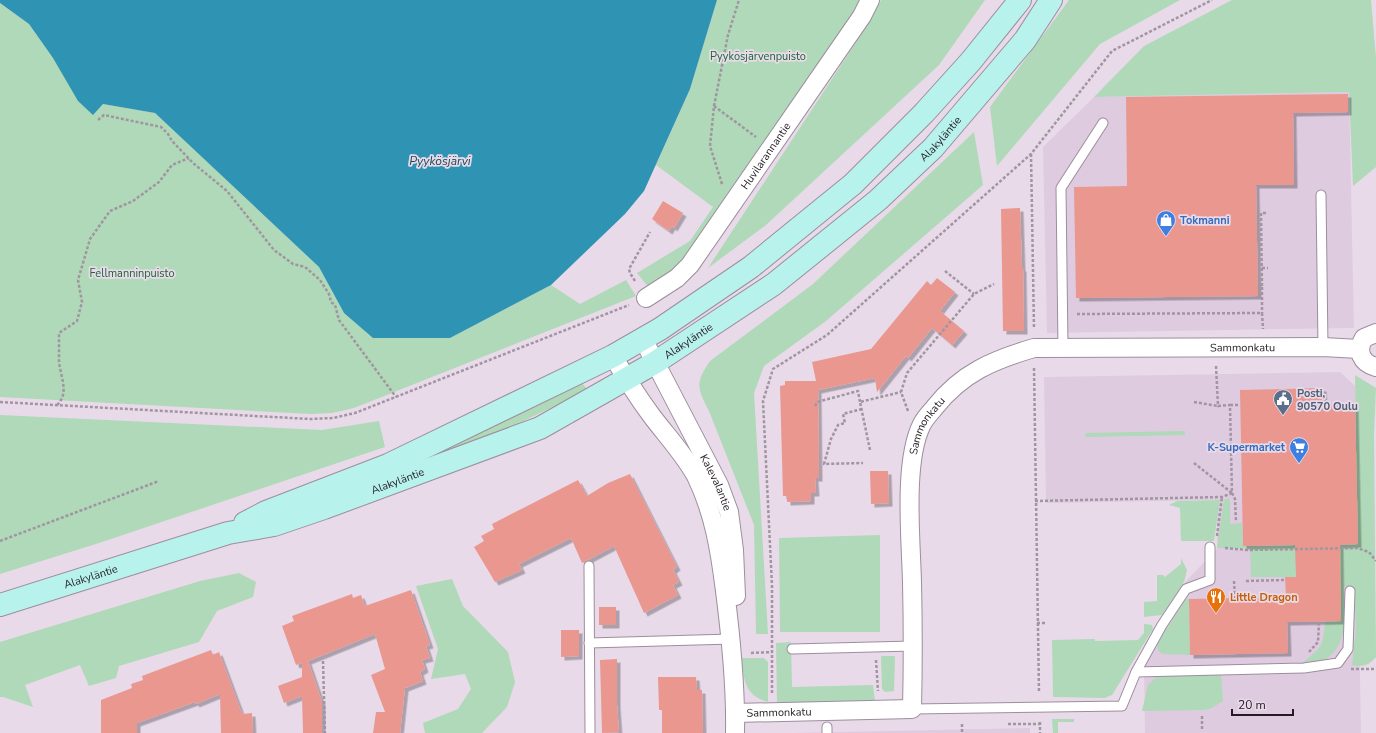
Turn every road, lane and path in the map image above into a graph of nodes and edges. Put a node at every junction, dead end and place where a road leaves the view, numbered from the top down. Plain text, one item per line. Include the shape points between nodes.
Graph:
1 (739, 0) edge
2 (870, 0) edge
3 (1020, 0) edge
4 (1051, 0) edge
5 (1212, 0) edge
6 (714, 106) junction
7 (98, 120) dead end
8 (1102, 124) dead end
9 (771, 149) junction
10 (1031, 154) junction
11 (189, 158) junction
12 (1321, 194) dead end
13 (735, 201) junction
14 (1267, 213) dead end
15 (650, 232) dead end
16 (1262, 268) junction
17 (1268, 268) dead end
18 (945, 270) dead end
19 (635, 281) dead end
20 (994, 284) dead end
21 (1258, 286) dead end
22 (1262, 286) junction
23 (974, 294) junction
24 (646, 298) joint
25 (1262, 313) junction
26 (1062, 324) junction
27 (1376, 332) edge
28 (1264, 334) dead end
29 (643, 339) junction
30 (1323, 347) junction
31 (1063, 348) junction
32 (1360, 349) junction
33 (613, 356) junction
34 (1034, 356) junction
35 (1216, 360) dead end
36 (656, 362) junction
37 (1376, 367) edge
38 (626, 379) junction
39 (901, 392) junction
40 (396, 397) junction
41 (0, 402) edge
42 (860, 402) junction
43 (1194, 402) dead end
44 (57, 405) junction
45 (1230, 405) junction
46 (1240, 405) dead end
47 (815, 406) dead end
48 (1218, 406) junction
49 (862, 409) junction
50 (908, 413) dead end
51 (870, 450) dead end
52 (863, 463) dead end
53 (1194, 463) dead end
54 (159, 481) dead end
55 (1232, 493) junction
56 (1222, 497) junction
57 (1035, 501) junction
58 (1236, 522) dead end
59 (228, 533) junction
60 (0, 541) edge
61 (1210, 547) junction
62 (1376, 561) edge
63 (589, 566) dead end
64 (1285, 580) dead end
65 (1234, 581) dead end
66 (1246, 581) dead end
67 (1350, 591) dead end
68 (1235, 598) dead end
69 (0, 605) edge
70 (1319, 622) dead end
71 (1037, 623) junction
72 (1045, 623) dead end
73 (732, 639) junction
74 (590, 643) junction
75 (913, 646) junction
76 (876, 647) junction
77 (792, 649) dead end
78 (324, 661) dead end
79 (1338, 663) junction
80 (1288, 668) junction
81 (1376, 669) edge
82 (1136, 672) junction
83 (880, 695) dead end
84 (1040, 708) junction
85 (912, 709) junction
86 (735, 712) junction
87 (772, 712) junction
88 (1202, 716) dead end
89 (962, 724) dead end
90 (1202, 729) dead end
91 (590, 732) dead end
92 (325, 733) edge
93 (735, 733) edge
94 (962, 733) edge
95 (1040, 733) edge

1 - 6 path via 728,36
2 - 9 street, Huvilarannantie via 862,16
3 - 29 main road, Alakyläntie via 971,61 924,113 853,184 751,267
4 - 36 main road, Alakyläntie via 1025,40 933,148 878,200 774,284
5 - 10 path via 1112,52
6 - 9 path
6 - 13 path via 710,146 720,181
7 - 11 path via 104,115 161,127
8 - 26 lane via 1061,188
9 - 13 street, Huvilarannantie
10 - 34 path
10 - 87 path via 827,335 774,369 763,401 772,586
11 - 40 path via 227,191 274,250 293,264 305,267 320,280 335,305 339,320
11 - 44 path via 172,165 159,182 133,201 110,211 90,239 78,280 82,302 77,321 59,333 59,362 64,386 62,400
12 - 30 lane
13 - 24 street, Huvilarannantie via 684,272
14 - 16 path via 1261,213
15 - 19 path via 629,269
16 - 17 path
16 - 22 path
18 - 23 path
20 - 23 path
21 - 22 path
22 - 25 path
23 - 39 path via 906,374
24 - 40 path
25 - 26 path via 1071,314
25 - 28 path
26 - 31 lane
27 - 32 street via 1364,338
29 - 33 main road, Alakyläntie
29 - 36 street, Kalevalantie
30 - 31 street, Sammonkatu
30 - 32 street, Sammonkatu
31 - 34 street, Sammonkatu
32 - 37 street via 1362,359
33 - 38 street, Kalevalantie
33 - 59 main road, Alakyläntie via 388,464 266,512
34 - 57 path
34 - 75 street, Sammonkatu via 999,359 976,369 939,402 922,424 910,468
35 - 48 path
36 - 38 main road, Alakyläntie
36 - 73 street, Kalevalantie via 719,486 729,512 736,593
38 - 59 main road, Alakyläntie via 540,428 310,513 274,525
38 - 73 street, Kalevalantie via 696,476 714,521
39 - 42 path
39 - 50 path
40 - 44 path via 356,413 310,420
41 - 44 path
42 - 47 path via 858,391 816,402
42 - 49 path
43 - 48 path
45 - 46 path
45 - 48 path
45 - 55 path
49 - 51 path
49 - 52 path via 843,414 845,423 838,425 824,464
53 - 55 path
54 - 60 path
55 - 56 path
55 - 58 path via 1235,499
56 - 57 path
56 - 61 path via 1216,540
57 - 71 path
59 - 69 main road, Alakyläntie
61 - 62 path via 1247,550 1357,548 1369,552
61 - 82 lane via 1210,580 1186,589
63 - 74 lane
64 - 66 path
65 - 68 path
67 - 79 lane via 1348,649
70 - 80 path via 1320,634 1316,646
71 - 72 path
71 - 84 path
73 - 74 lane
73 - 86 street, Kalevalantie
74 - 91 lane
75 - 76 lane
75 - 85 street, Sammonkatu
76 - 77 lane
76 - 83 path via 877,685
78 - 92 path
79 - 80 lane
79 - 81 path via 1352,669
80 - 82 lane
82 - 84 lane via 1122,706
84 - 85 lane
84 - 95 path
85 - 87 street, Sammonkatu
86 - 87 street, Sammonkatu
86 - 93 street, Kalevalantie
88 - 90 path
89 - 94 path

